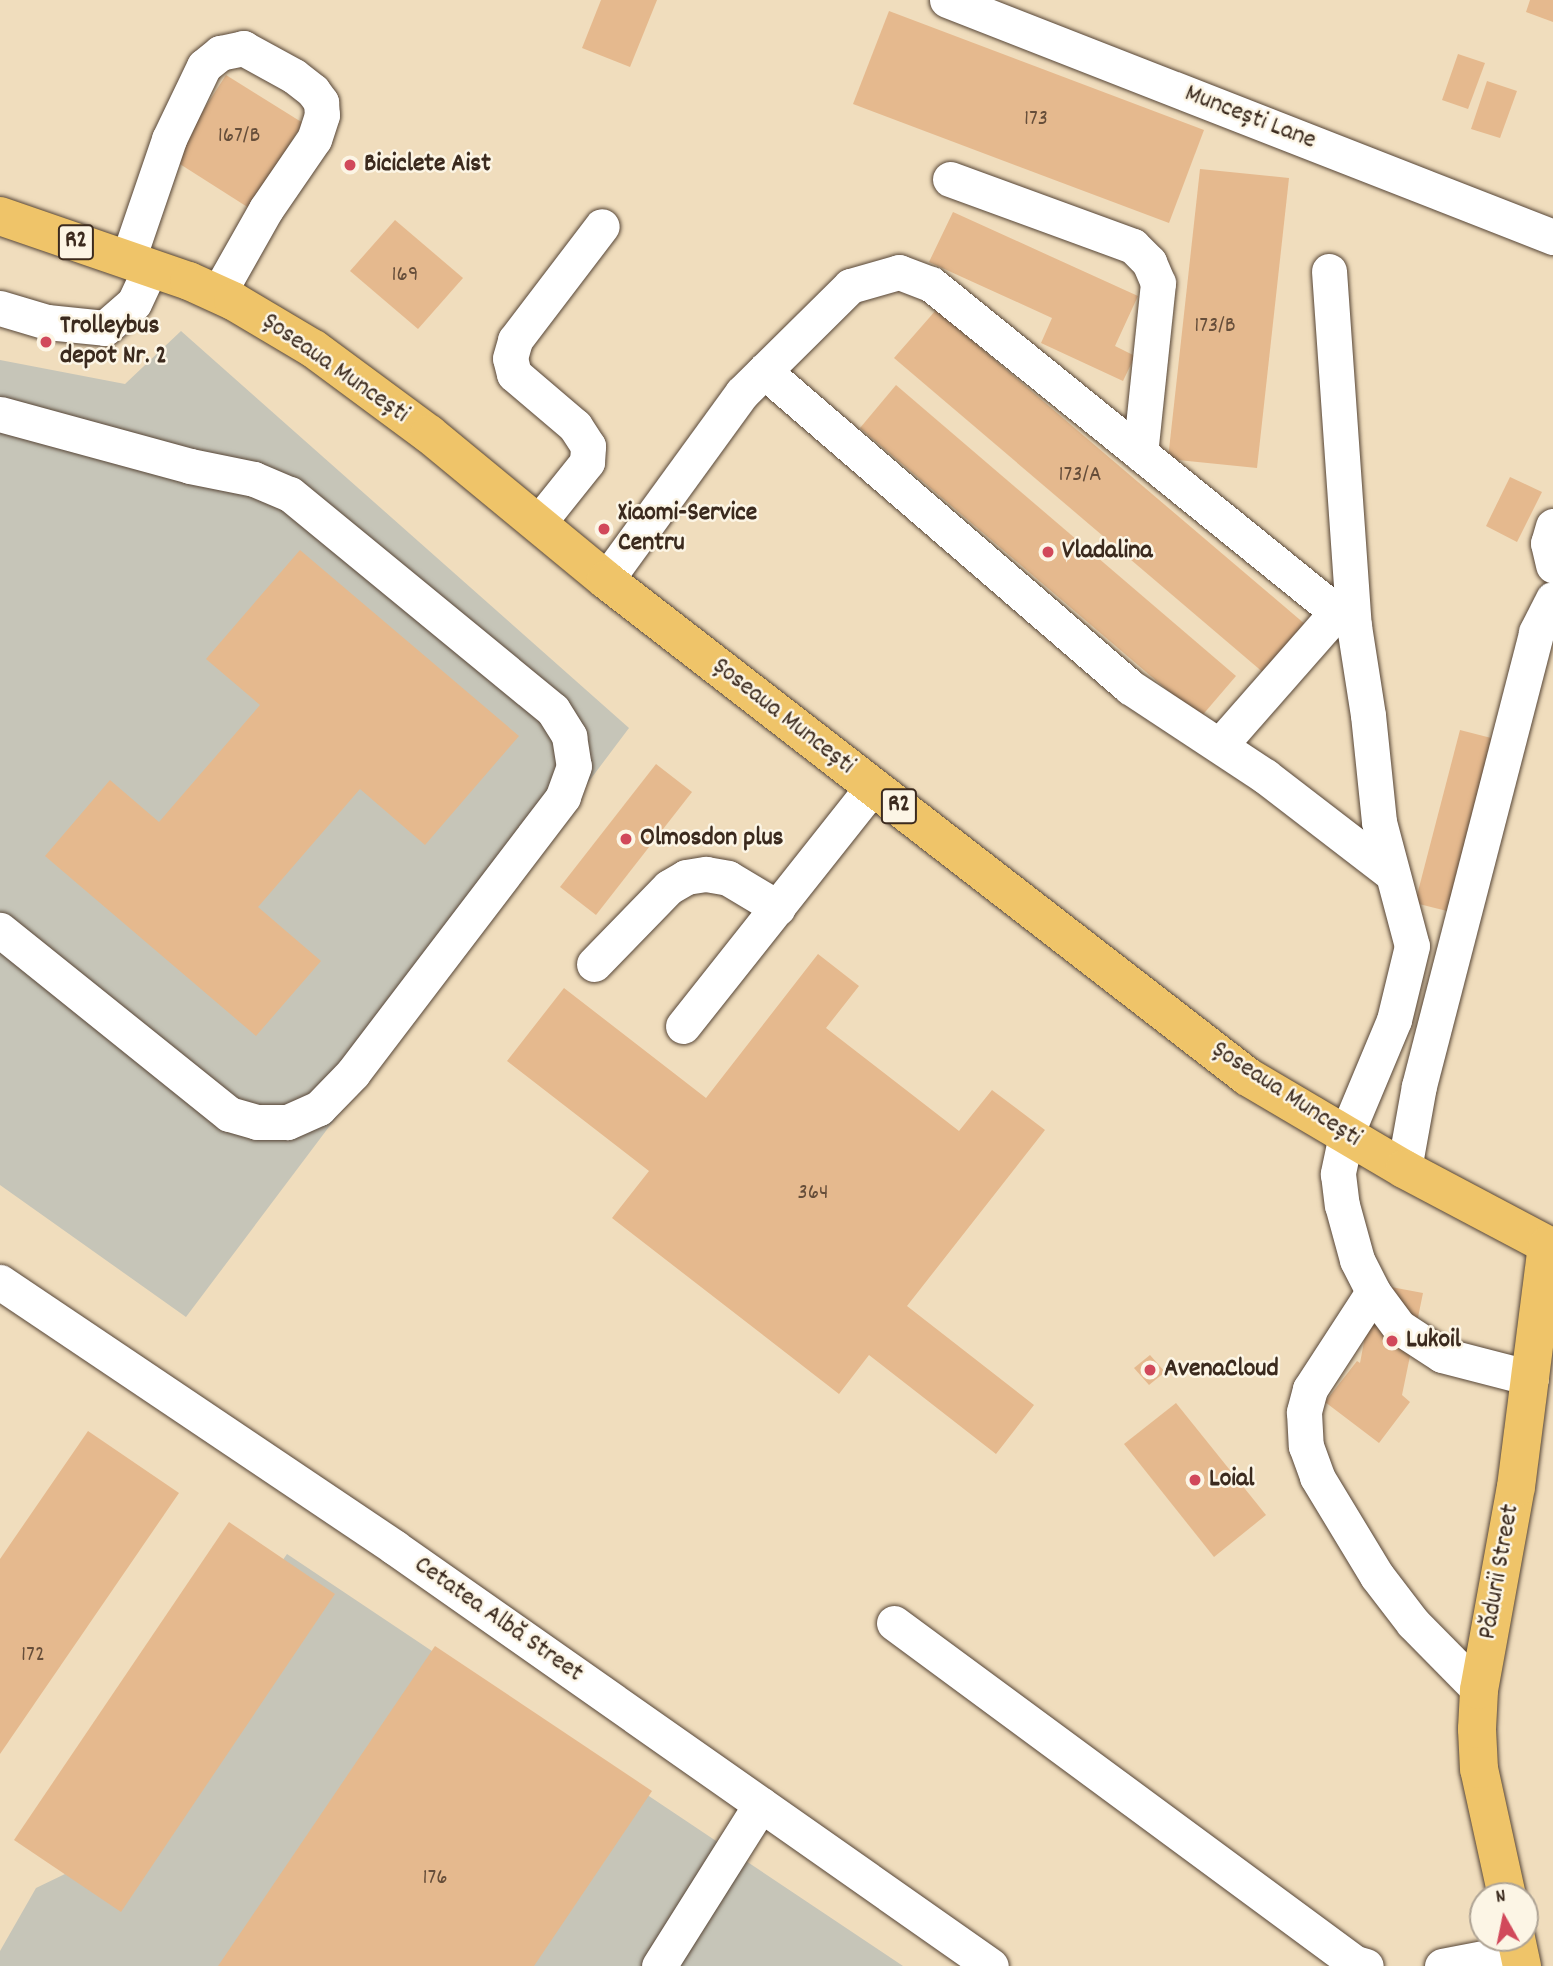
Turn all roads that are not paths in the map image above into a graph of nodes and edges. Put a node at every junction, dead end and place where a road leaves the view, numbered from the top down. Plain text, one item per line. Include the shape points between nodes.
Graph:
1 (947, 0) edge
2 (950, 179) dead end
3 (0, 216) edge
4 (602, 226) dead end
5 (1553, 237) edge
6 (139, 263) junction
7 (1329, 271) dead end
8 (218, 294) junction
9 (0, 308) edge
10 (764, 371) junction
11 (0, 414) edge
12 (1140, 453) junction
13 (539, 522) junction
14 (1553, 526) edge
15 (1553, 565) edge
16 (606, 580) junction
17 (1553, 599) edge
18 (1345, 619) junction
19 (1220, 745) junction
20 (873, 786) junction
21 (1391, 873) junction
22 (778, 908) junction
23 (0, 930) edge
24 (594, 964) dead end
25 (683, 1026) dead end
26 (1346, 1135) junction
27 (1404, 1168) junction
28 (1550, 1247) edge
29 (0, 1282) edge
30 (1373, 1292) junction
31 (1531, 1378) junction
32 (894, 1623) dead end
33 (1479, 1690) junction
34 (761, 1804) junction
35 (1504, 1882) edge
36 (1519, 1952) edge
37 (659, 1966) edge
38 (992, 1966) edge
39 (1366, 1966) edge
40 (1424, 1966) edge
41 (1435, 1966) edge
42 (1442, 1966) edge

1 - 5 street, Muncești Lane
2 - 12 street via 1133,246 1149,262 1158,283
3 - 6 main road, Șoseaua Muncești / R2
4 - 13 street via 515,340 510,358 514,374 575,426 588,446 587,462
6 - 8 main road, Șoseaua Muncești / R2
6 - 8 street via 173,128 204,66 220,53 243,48 313,92 321,102 323,116 314,139 266,209
6 - 9 street via 134,303 105,328 47,322
7 - 18 street
8 - 13 main road, Șoseaua Muncești / R2 via 314,349
10 - 12 street via 850,286 899,272 931,284
10 - 16 street via 741,393
10 - 19 street via 1129,687
11 - 23 street via 254,479 290,494 553,710 569,736 574,766 563,797 354,1073 319,1108 287,1122 257,1122 229,1114
12 - 18 street
13 - 16 main road, Șoseaua Muncești / R2
14 - 15 street via 1548,543
16 - 20 main road, Șoseaua Muncești / R2
17 - 27 street via 1536,632 1419,1086
18 - 19 street
18 - 21 street via 1368,715 1379,822
19 - 21 street
20 - 22 street
20 - 26 main road, Șoseaua Muncești / R2 via 1248,1077
21 - 26 street via 1412,946 1394,1020
22 - 24 street via 727,878 686,877 669,887
22 - 25 street
26 - 27 main road, Șoseaua Muncești / R2
26 - 30 street via 1338,1174 1342,1205 1357,1260
27 - 28 main road, Șoseaua Muncești / R2
28 - 31 main road, Pădurii Street
29 - 34 street, Cetatea Albă Street via 394,1547
30 - 31 street via 1399,1327 1442,1354
30 - 33 street via 1310,1389 1304,1412 1306,1446 1317,1477 1377,1576 1413,1623
31 - 33 main road, Pădurii Street
32 - 39 street via 1355,1964
33 - 35 main road, Pădurii Street via 1479,1769
34 - 37 street
34 - 38 street, Cetatea Albă Street
36 - 42 street
40 - 41 street

